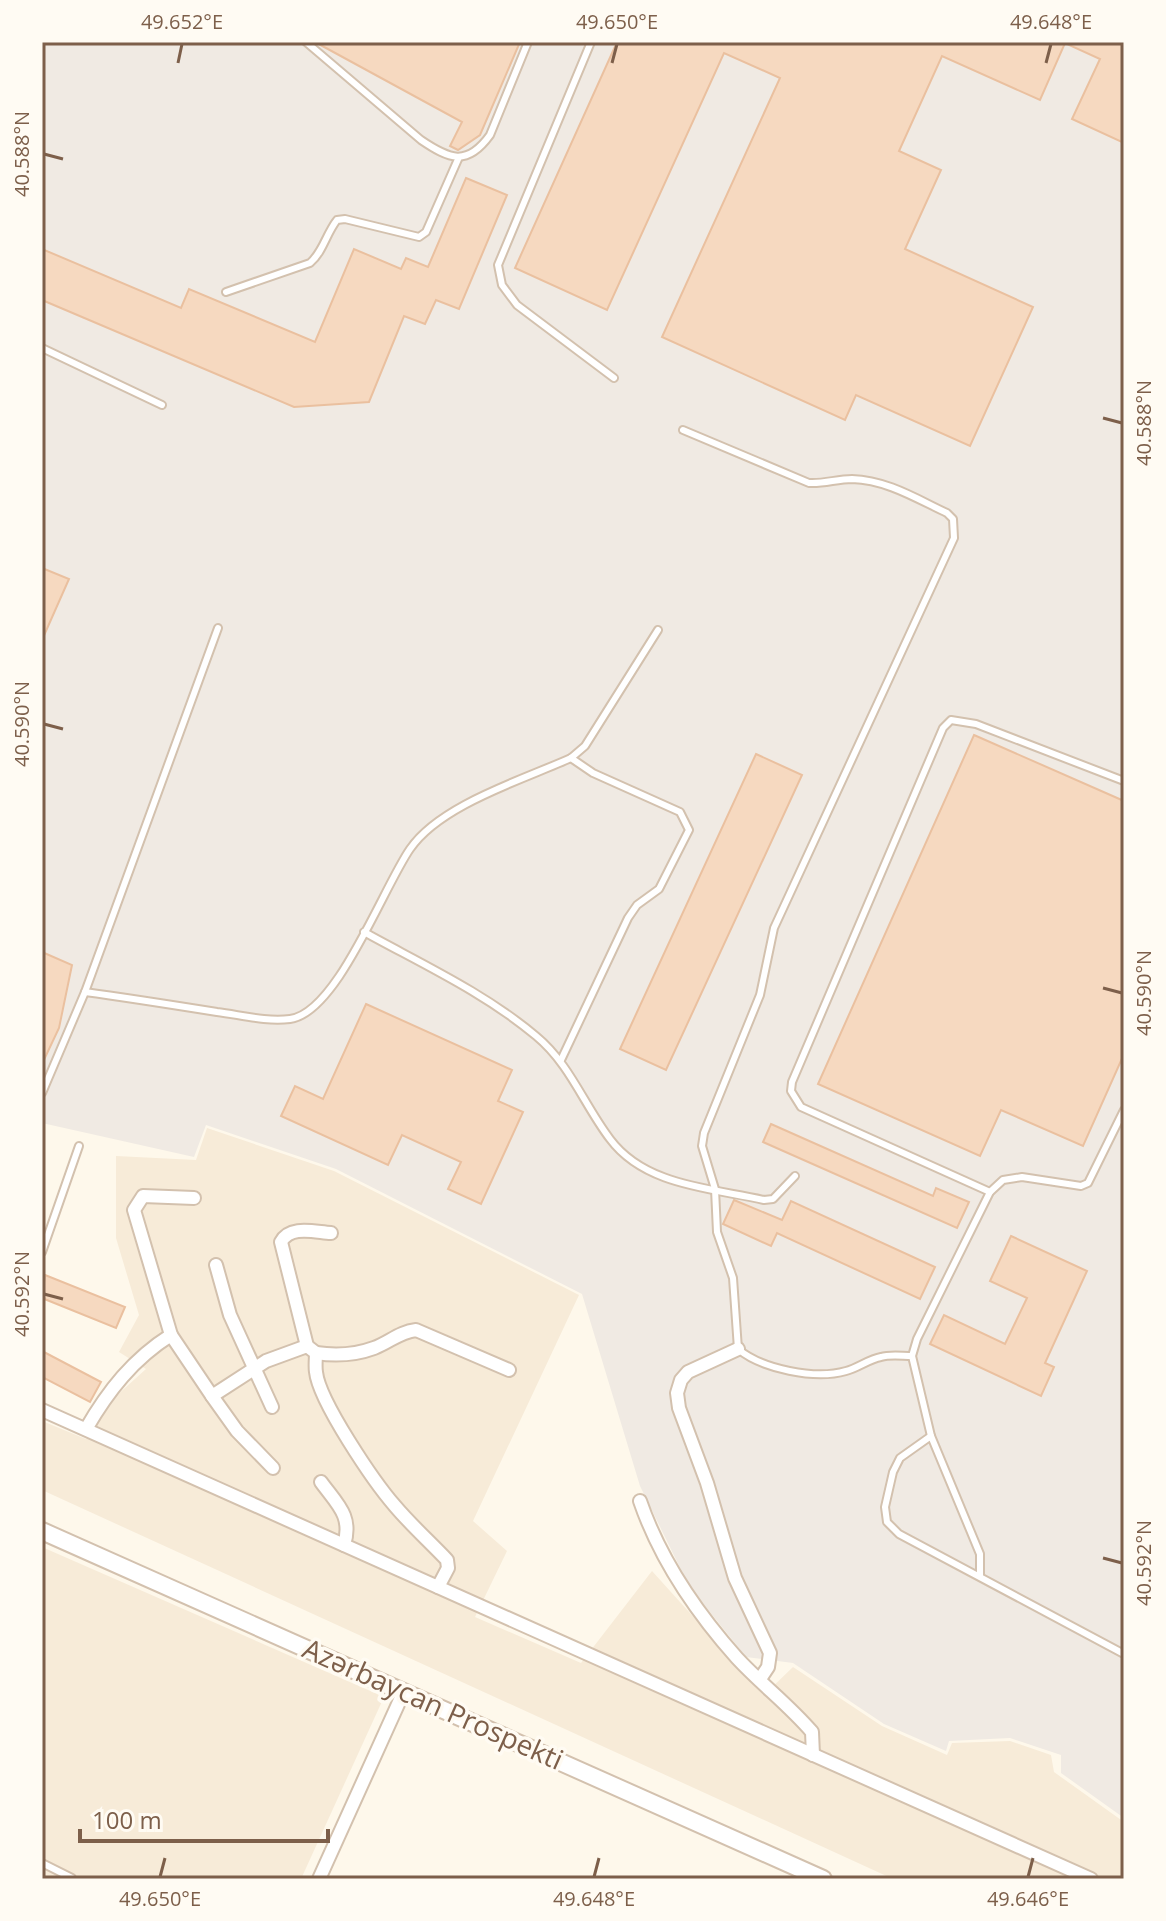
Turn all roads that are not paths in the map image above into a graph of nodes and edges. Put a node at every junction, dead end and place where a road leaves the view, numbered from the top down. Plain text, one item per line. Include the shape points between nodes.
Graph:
1 (306, 42) edge
2 (528, 42) edge
3 (591, 42) edge
4 (459, 157) junction
5 (226, 292) dead end
6 (42, 348) edge
7 (614, 378) dead end
8 (162, 405) dead end
9 (683, 430) dead end
10 (218, 628) dead end
11 (658, 630) dead end
12 (571, 758) junction
13 (1124, 781) edge
14 (364, 932) junction
15 (85, 992) junction
16 (561, 1060) junction
17 (42, 1093) edge
18 (1124, 1110) edge
19 (79, 1146) dead end
20 (795, 1176) dead end
21 (715, 1189) junction
22 (990, 1192) junction
23 (194, 1198) dead end
24 (331, 1233) dead end
25 (42, 1252) edge
26 (216, 1265) dead end
27 (171, 1335) junction
28 (738, 1349) junction
29 (312, 1350) junction
30 (912, 1356) junction
31 (254, 1369) junction
32 (509, 1370) dead end
33 (212, 1396) junction
34 (272, 1407) dead end
35 (42, 1410) edge
36 (86, 1429) junction
37 (931, 1436) junction
38 (273, 1468) dead end
39 (321, 1482) dead end
40 (640, 1501) dead end
41 (42, 1531) edge
42 (344, 1545) junction
43 (980, 1575) junction
44 (438, 1587) junction
45 (1124, 1654) edge
46 (760, 1679) junction
47 (404, 1691) junction
48 (813, 1755) junction
49 (42, 1863) edge
50 (72, 1878) edge
51 (319, 1879) edge
52 (823, 1879) edge
53 (1091, 1879) edge

1 - 4 lane via 421,140
2 - 4 lane via 490,135 471,155
3 - 7 lane via 498,265 502,285 517,305
4 - 5 lane via 426,232 419,237 337,220 310,263
6 - 8 lane
9 - 21 lane via 809,483 851,479 891,486 947,513 955,529 774,928 760,995 704,1133 702,1146
10 - 15 lane
11 - 12 lane via 585,746
12 - 14 lane via 426,828
12 - 16 lane via 680,812 689,830 659,889 628,918
13 - 22 lane via 976,724 951,720 943,728 792,1082 801,1107
14 - 15 lane via 334,985 312,1010 292,1019
14 - 16 lane via 474,993
15 - 17 lane
16 - 21 lane via 609,1138 637,1166
18 - 22 lane via 1088,1183 1022,1177 1003,1180
19 - 25 lane
20 - 21 lane via 773,1199
21 - 28 lane via 717,1232 733,1278
22 - 30 lane
23 - 27 street via 143,1196 134,1210
24 - 29 street via 292,1231 281,1242
26 - 31 street via 230,1315
27 - 33 street
27 - 36 street via 114,1384
28 - 30 lane via 761,1364 827,1374 882,1356
28 - 46 street via 688,1372 677,1393 735,1578 770,1653
29 - 31 street
29 - 32 street via 345,1355 416,1330
29 - 44 street via 319,1382 340,1426 394,1506 447,1560
30 - 37 lane
31 - 33 street
31 - 34 street
33 - 38 street
35 - 36 street
36 - 42 street
37 - 43 lane via 980,1554
37 - 43 lane via 900,1458 885,1507 887,1522 899,1534
39 - 42 street via 347,1519
40 - 46 street via 681,1586
41 - 47 street, Azərbaycan Prospekti
42 - 44 street
43 - 45 lane
44 - 48 street
46 - 48 street via 812,1732
47 - 51 street
47 - 52 street, Azərbaycan Prospekti
48 - 53 street
49 - 50 lane

